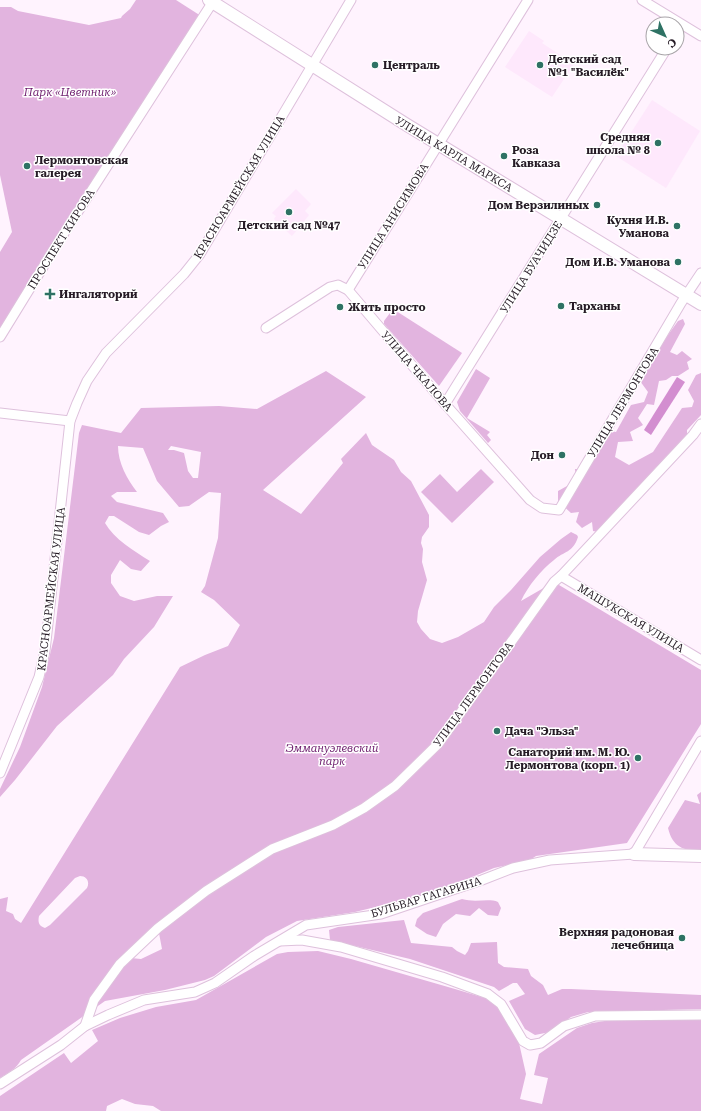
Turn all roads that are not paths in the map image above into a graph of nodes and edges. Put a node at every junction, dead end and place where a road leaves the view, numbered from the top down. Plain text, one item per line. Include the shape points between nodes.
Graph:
1 (351, 0) edge
2 (528, 0) edge
3 (642, 0) edge
4 (212, 1) edge
5 (663, 16) edge
6 (685, 30) edge
7 (701, 36) edge
8 (662, 56) edge
9 (312, 65) junction
10 (438, 145) junction
11 (560, 219) junction
12 (701, 273) edge
13 (348, 290) junction
14 (688, 295) junction
15 (701, 304) edge
16 (266, 328) dead end
17 (0, 337) edge
18 (445, 404) junction
19 (0, 413) edge
20 (70, 421) junction
21 (701, 424) edge
22 (559, 510) joint
23 (561, 576) junction
24 (701, 660) edge
25 (701, 741) edge
26 (0, 773) edge
27 (634, 854) junction
28 (701, 856) edge
29 (278, 941) junction
30 (701, 1015) edge
31 (85, 1026) junction
32 (0, 1084) edge

1 - 9 street, КРАСНОАРМЕЙСКАЯ УЛИЦА
2 - 10 street, УЛИЦА АНИСИМОВА
3 - 5 street
4 - 9 street, УЛИЦА КАРЛА МАРКСА
4 - 17 street, ПРОСПЕКТ КИРОВА
6 - 7 street
8 - 11 street, УЛИЦА БУАЧИДЗЕ
9 - 10 street, УЛИЦА КАРЛА МАРКСА
9 - 20 street, КРАСНОАРМЕЙСКАЯ УЛИЦА via 200,254 184,274 106,353 87,381
10 - 11 street, УЛИЦА КАРЛА МАРКСА
10 - 13 street, УЛИЦА АНИСИМОВА
11 - 14 street, УЛИЦА КАРЛА МАРКСА
11 - 18 street, УЛИЦА БУАЧИДЗЕ
12 - 14 street, УЛИЦА ЛЕРМОНТОВА
13 - 16 street via 338,285 330,287
13 - 18 street, УЛИЦА ЧКАЛОВА
14 - 15 street, УЛИЦА КАРЛА МАРКСА
14 - 22 street, УЛИЦА ЛЕРМОНТОВА
18 - 22 street, УЛИЦА ЧКАЛОВА via 530,500 542,508
19 - 20 street
20 - 26 street, КРАСНОАРМЕЙСКАЯ УЛИЦА via 40,678
21 - 23 street, УЛИЦА ЛЕРМОНТОВА
23 - 24 street, МАШУКСКАЯ УЛИЦА
23 - 31 street, УЛИЦА ЛЕРМОНТОВА via 541,599 439,743 395,786 364,808 333,825 272,849 206,891 158,928 120,964 94,1000
25 - 27 street
27 - 28 street, БУЛЬВАР ГАГАРИНА
27 - 29 street, БУЛЬВАР ГАГАРИНА via 550,860 513,868 381,914 306,925
29 - 30 street via 302,940 341,947 442,977 488,994 502,1004 523,1041 530,1045 541,1043 564,1026 595,1016
29 - 31 street, БУЛЬВАР ГАГАРИНА via 215,983 195,992 144,1000
31 - 32 street, БУЛЬВАР ГАГАРИНА via 61,1045

